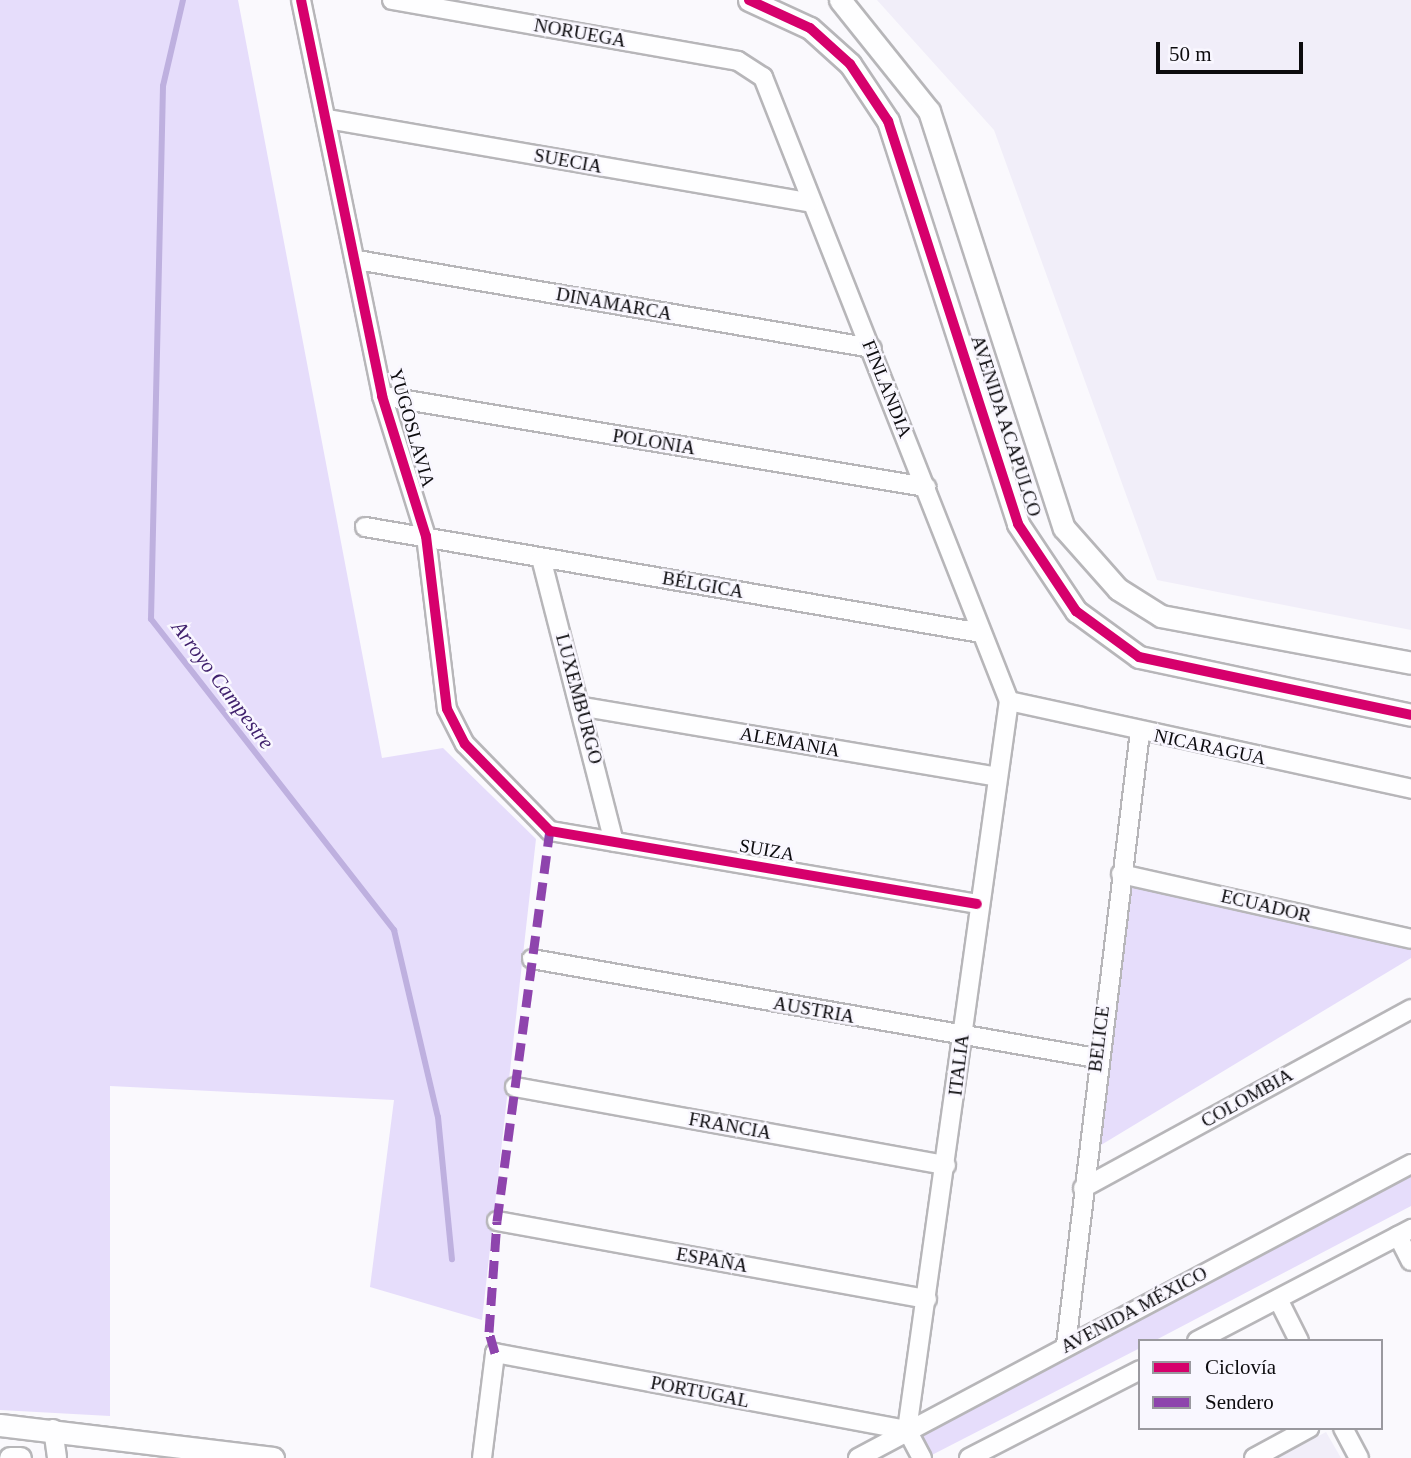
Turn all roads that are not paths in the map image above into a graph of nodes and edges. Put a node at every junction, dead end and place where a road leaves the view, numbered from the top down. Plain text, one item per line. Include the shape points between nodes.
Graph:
1 (301, 0) edge
2 (391, 0) edge
3 (749, 0) edge
4 (840, 0) edge
5 (763, 77) joint
6 (327, 119) junction
7 (809, 202) junction
8 (357, 260) junction
9 (872, 348) junction
10 (382, 397) junction
11 (926, 487) junction
12 (365, 527) dead end
13 (426, 536) junction
14 (541, 558) junction
15 (981, 633) junction
16 (1411, 663) edge
17 (1009, 701) junction
18 (584, 707) junction
19 (1411, 715) edge
20 (1140, 732) junction
21 (996, 777) junction
22 (1411, 789) edge
23 (550, 831) joint
24 (614, 842) junction
25 (1121, 874) junction
26 (977, 904) junction
27 (1411, 939) edge
28 (532, 959) dead end
29 (1411, 1009) edge
30 (963, 1037) junction
31 (1096, 1058) junction
32 (515, 1087) dead end
33 (1411, 1164) edge
34 (946, 1165) junction
35 (1083, 1188) junction
36 (497, 1221) dead end
37 (1404, 1233) edge
38 (1411, 1261) edge
39 (927, 1299) junction
40 (1278, 1299) junction
41 (1201, 1339) edge
42 (1298, 1339) edge
43 (1066, 1345) junction
44 (1138, 1371) edge
45 (0, 1425) edge
46 (54, 1429) junction
47 (907, 1430) junction
48 (1305, 1430) edge
49 (1344, 1430) edge
50 (185, 1453) edge
51 (10, 1458) edge
52 (20, 1458) edge
53 (57, 1458) edge
54 (273, 1458) edge
55 (482, 1458) edge
56 (858, 1458) edge
57 (922, 1458) edge
58 (969, 1458) edge
59 (1254, 1458) edge
60 (1359, 1458) edge

1 - 6 street, YUGOSLAVIA
2 - 5 street, NORUEGA via 738,61
3 - 19 street, AVENIDA ACAPULCO via 810,28 850,64 888,121 1018,524 1076,611 1139,657
4 - 16 street, AVENIDA ACAPULCO via 929,111 1064,528 1118,589 1161,616
5 - 7 street, FINLANDIA
6 - 7 street, SUECIA
6 - 8 street, YUGOSLAVIA
7 - 9 street, FINLANDIA
8 - 9 street, DINAMARCA
8 - 10 street, YUGOSLAVIA
9 - 11 street, FINLANDIA
10 - 11 street, POLONIA
10 - 13 street, YUGOSLAVIA
11 - 15 street, FINLANDIA
12 - 13 street, BÉLGICA
13 - 14 street, BÉLGICA
13 - 23 street, YUGOSLAVIA via 453,726
14 - 15 street, BÉLGICA
14 - 18 street, LUXEMBURGO
15 - 17 street, FINLANDIA
17 - 20 street, NICARAGUA
17 - 21 street, ITALIA
18 - 21 street, ALEMANIA
18 - 24 street, LUXEMBURGO
20 - 22 street, NICARAGUA
20 - 25 street, BELICE
21 - 26 street, ITALIA
23 - 24 street, SUIZA
24 - 26 street, SUIZA
25 - 27 street, ECUADOR
25 - 31 street, BELICE
26 - 30 street, ITALIA
28 - 30 street, AUSTRIA
29 - 35 street, COLOMBIA
30 - 31 street, AUSTRIA
30 - 34 street, ITALIA
31 - 35 street, BELICE
32 - 34 street, FRANCIA
33 - 43 street, AVENIDA MÉXICO
34 - 39 street, ITALIA
35 - 43 street, BELICE
36 - 39 street, ESPAÑA
37 - 38 street
37 - 40 street
39 - 47 street, ITALIA
40 - 41 street
40 - 42 street
43 - 47 street, AVENIDA MÉXICO
44 - 58 street
45 - 46 street
46 - 50 street
46 - 53 street
47 - 55 street, PORTUGAL via 495,1353
47 - 56 street, AVENIDA MÉXICO
47 - 57 street
48 - 59 street
49 - 60 street
50 - 54 street
51 - 52 street

